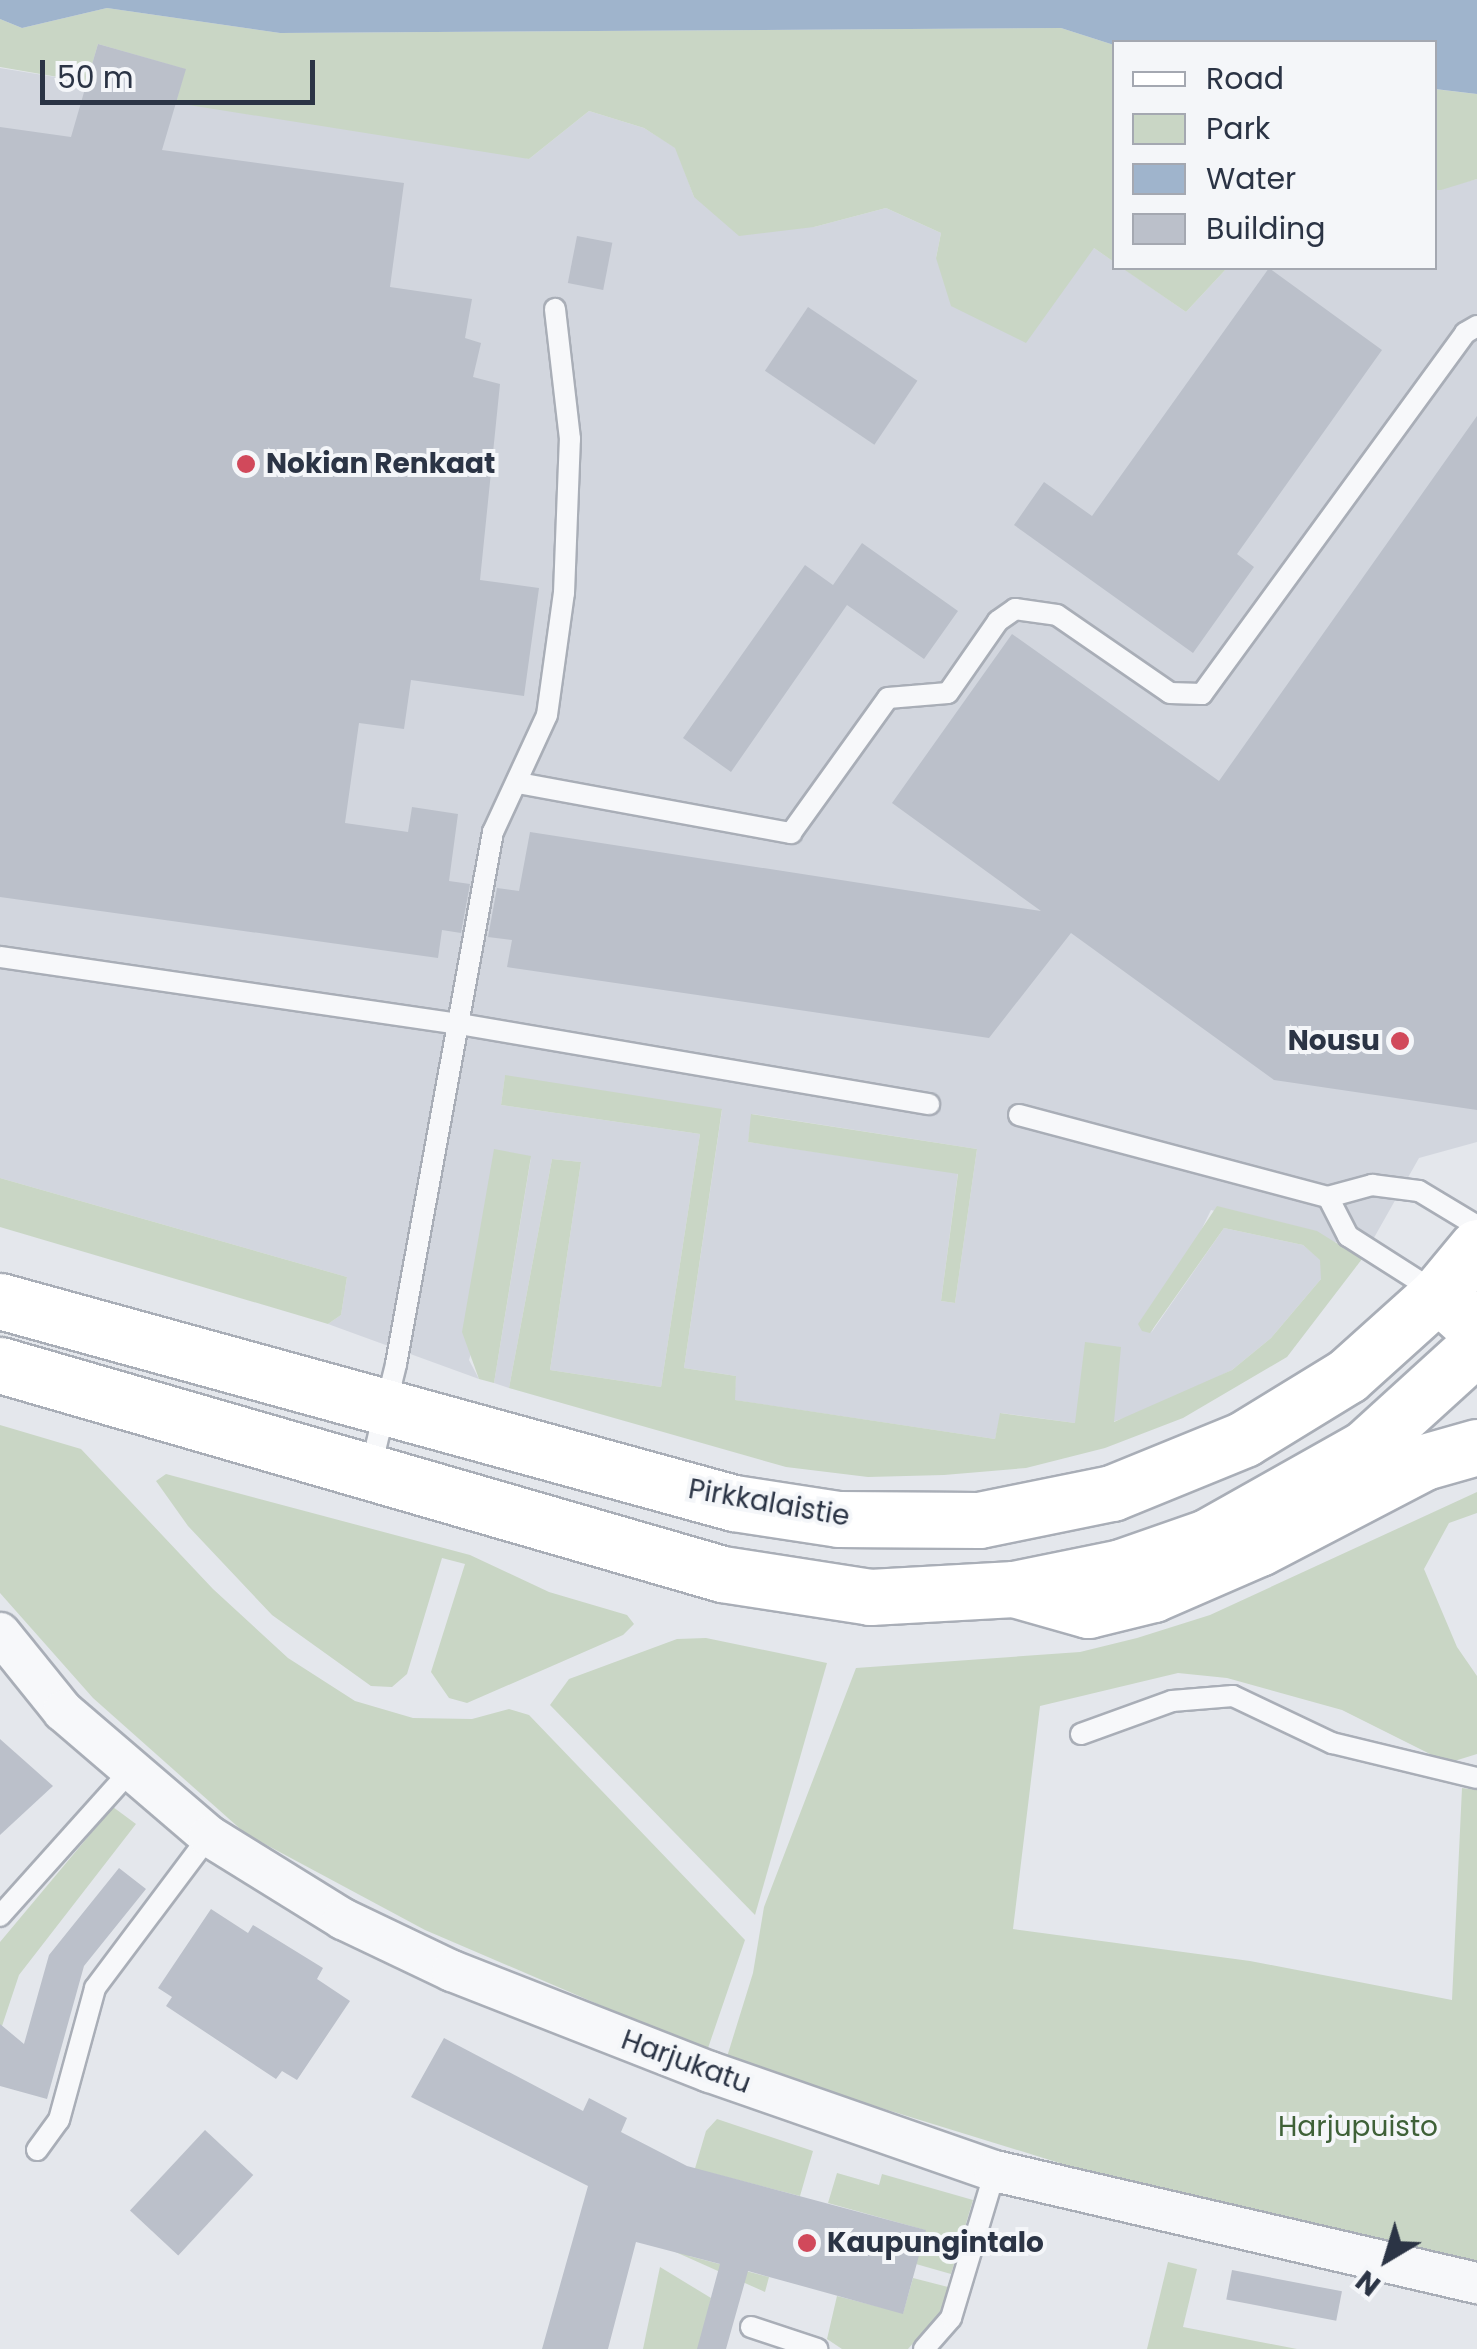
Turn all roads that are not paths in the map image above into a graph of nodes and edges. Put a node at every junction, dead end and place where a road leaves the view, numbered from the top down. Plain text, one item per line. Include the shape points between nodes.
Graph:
1 (555, 310) dead end
2 (1477, 326) edge
3 (518, 783) junction
4 (0, 957) edge
5 (460, 1024) junction
6 (929, 1104) dead end
7 (1019, 1115) dead end
8 (1328, 1197) junction
9 (1477, 1226) edge
10 (1477, 1247) edge
11 (0, 1301) edge
12 (1458, 1312) edge
13 (1477, 1346) edge
14 (0, 1365) edge
15 (387, 1410) junction
16 (1477, 1447) edge
17 (370, 1473) junction
18 (1014, 1589) junction
19 (1, 1637) edge
20 (1081, 1734) dead end
21 (130, 1772) junction
22 (1477, 1778) edge
23 (209, 1836) junction
24 (0, 1916) edge
25 (38, 2150) dead end
26 (994, 2171) junction
27 (1477, 2284) edge
28 (751, 2327) dead end
29 (817, 2349) edge
30 (924, 2349) edge

1 - 3 lane via 570,439 564,593 547,715
2 - 3 lane via 1202,694 1170,693 1058,615 1015,609 998,622 948,693 888,698 791,833
3 - 5 lane via 493,832
4 - 5 lane
5 - 6 lane
5 - 15 lane
7 - 8 lane
8 - 9 lane via 1372,1185 1419,1191
8 - 12 lane via 1348,1236
10 - 12 main road, Pirkkalaistie
11 - 15 main road, Pirkkalaistie
12 - 15 main road, Pirkkalaistie via 1244,1439 1112,1493 979,1520 838,1519 734,1503
13 - 18 main road via 1365,1448 1258,1512 1159,1554
14 - 17 main road
15 - 17 lane
16 - 18 main road via 1424,1462 1259,1548 1152,1594 1088,1610
17 - 18 main road via 779,1585 870,1597
19 - 21 street, Harjukatu via 63,1711
20 - 22 lane via 1172,1701 1233,1696 1332,1743
21 - 23 street, Harjukatu
21 - 24 lane
23 - 25 lane via 95,1988 60,2120
23 - 26 street, Harjukatu via 343,1918 452,1971 691,2065
26 - 27 street, Harjukatu
26 - 30 lane via 951,2318
28 - 29 lane

